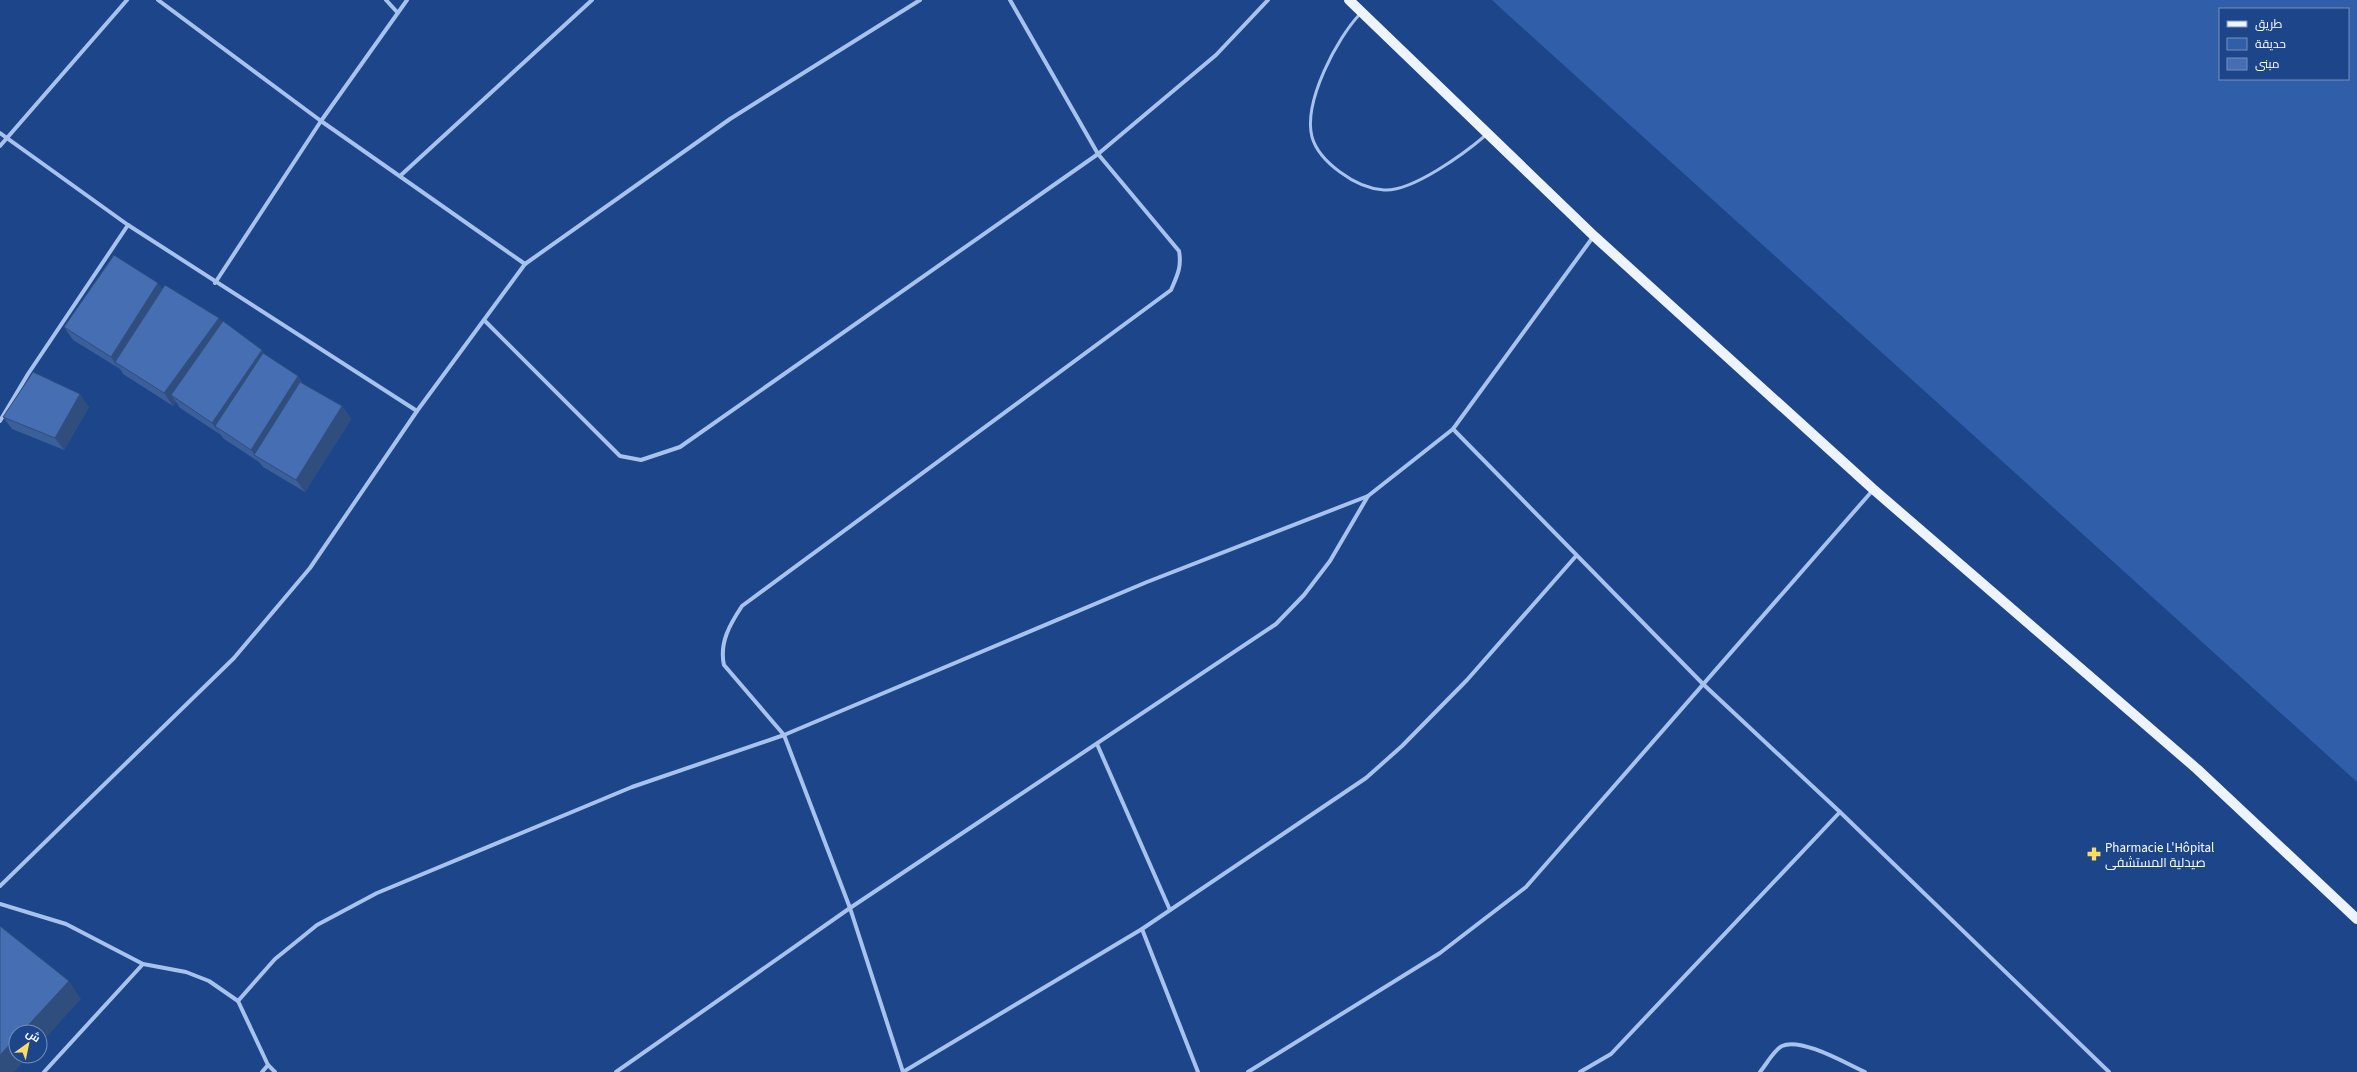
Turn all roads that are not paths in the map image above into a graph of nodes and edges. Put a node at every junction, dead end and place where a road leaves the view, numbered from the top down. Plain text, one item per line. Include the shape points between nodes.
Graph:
1 (126, 0) edge
2 (158, 0) edge
3 (386, 0) edge
4 (407, 0) edge
5 (592, 0) edge
6 (920, 0) edge
7 (1010, 0) edge
8 (1268, 0) edge
9 (1349, 0) edge
10 (397, 12) junction
11 (1362, 12) junction
12 (321, 121) junction
13 (1487, 133) junction
14 (0, 134) edge
15 (6, 138) junction
16 (0, 146) edge
17 (1098, 154) junction
18 (400, 176) junction
19 (128, 226) junction
20 (1594, 236) junction
21 (525, 264) junction
22 (215, 283) junction
23 (485, 321) junction
24 (417, 411) junction
25 (0, 421) edge
26 (1453, 428) junction
27 (1873, 489) junction
28 (1368, 496) junction
29 (1576, 556) junction
30 (1703, 684) junction
31 (784, 734) junction
32 (1097, 744) junction
33 (1840, 812) junction
34 (0, 886) edge
35 (0, 904) edge
36 (850, 908) junction
37 (1170, 910) junction
38 (2357, 919) edge
39 (1142, 929) junction
40 (143, 964) junction
41 (238, 1001) junction
42 (268, 1065) junction
43 (44, 1072) edge
44 (262, 1072) edge
45 (275, 1072) edge
46 (616, 1072) edge
47 (903, 1072) edge
48 (1198, 1072) edge
49 (1248, 1072) edge
50 (1580, 1072) edge
51 (1760, 1072) edge
52 (1865, 1072) edge
53 (2110, 1072) edge

1 - 15 street
2 - 12 street
3 - 10 street
4 - 10 street
5 - 18 street
6 - 21 street via 730,119
7 - 17 street
8 - 17 street via 1216,55
9 - 11 main road
10 - 12 street
11 - 13 main road
11 - 13 lane via 1336,45 1318,85 1312,111 1312,137 1328,163 1354,182 1384,190 1411,184 1466,152
12 - 18 street
12 - 22 street
13 - 20 main road
14 - 15 street
15 - 16 street
15 - 19 street
17 - 23 street via 680,448 658,456 641,460 620,456
17 - 31 street via 1179,251 1181,264 1171,290 742,606 733,620 721,650 724,664
18 - 21 street
19 - 22 street
19 - 25 street via 28,374
20 - 26 street
20 - 27 main road
21 - 23 street
22 - 24 street
23 - 24 street
24 - 34 street via 310,568 234,658
26 - 28 street
26 - 29 street
27 - 30 street
27 - 38 main road via 2197,769
28 - 31 street via 1148,582
28 - 32 street via 1330,561 1304,595 1276,624
29 - 30 street
29 - 37 street via 1467,680 1402,746 1366,778
30 - 33 street
30 - 49 street via 1526,887 1440,953
31 - 36 street
31 - 41 street via 632,787 377,893 317,925 275,959
32 - 36 street
32 - 37 street
33 - 50 street via 1611,1054
33 - 53 street
35 - 40 street via 66,924
36 - 46 street
36 - 47 street
37 - 39 street
39 - 47 street
39 - 48 street
40 - 41 street via 186,972 209,981
40 - 43 street
41 - 42 street
42 - 44 street
42 - 45 street
51 - 52 street via 1781,1046 1792,1044 1809,1047

